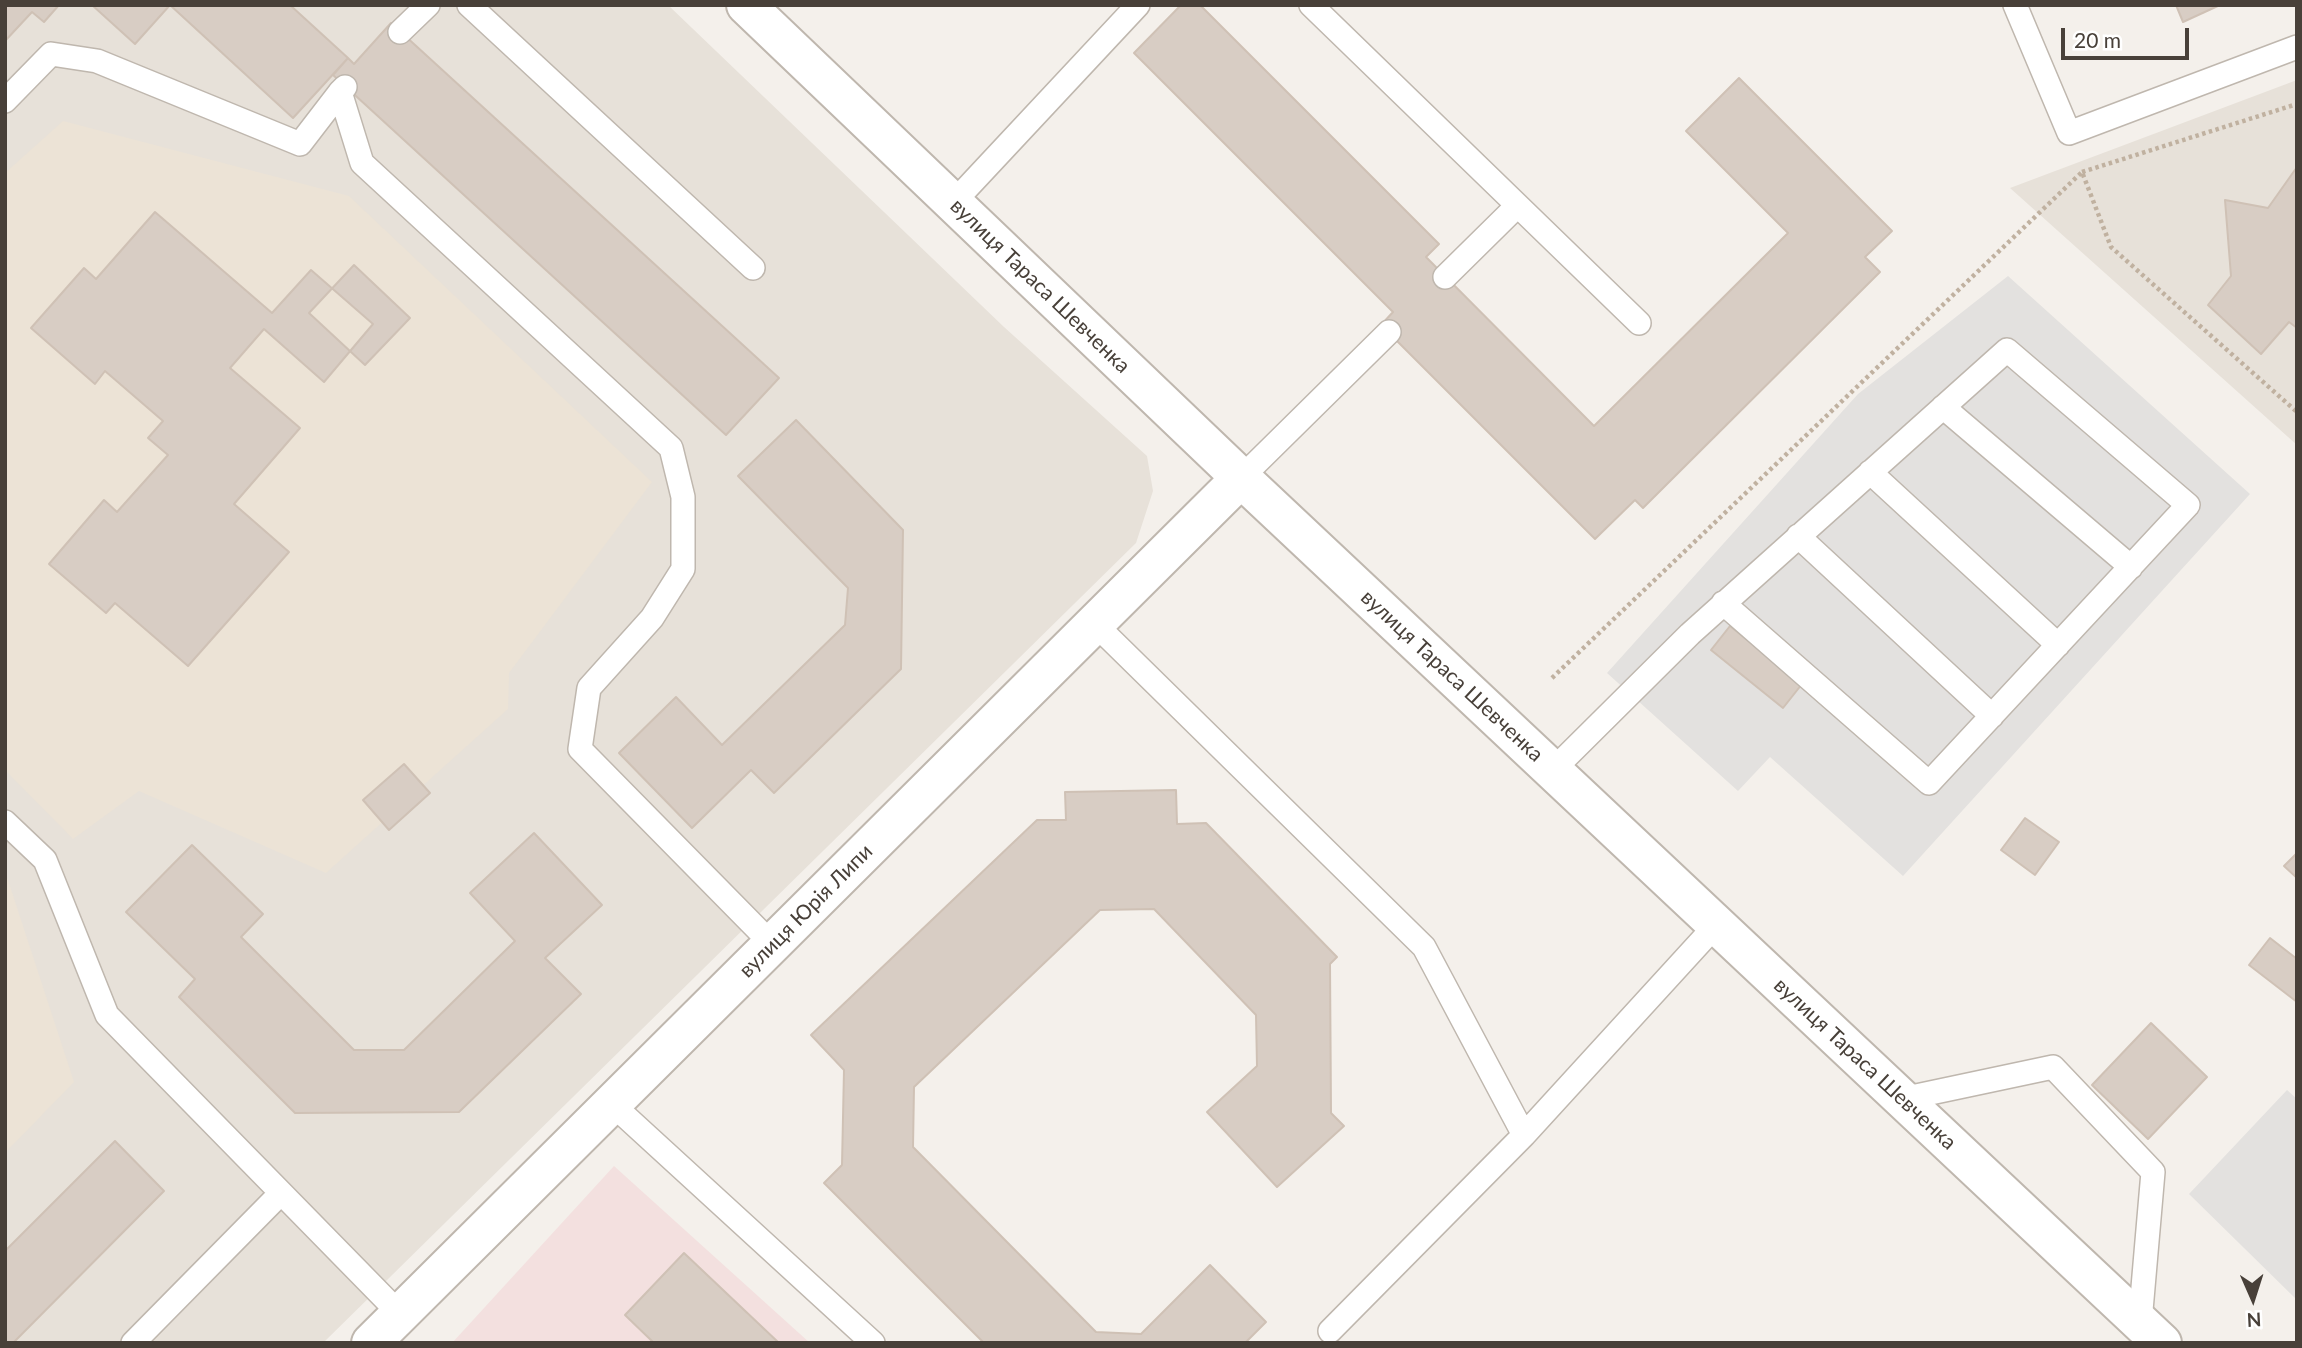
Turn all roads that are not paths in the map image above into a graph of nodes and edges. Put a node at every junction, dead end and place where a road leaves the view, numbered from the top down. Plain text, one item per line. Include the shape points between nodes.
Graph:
1 (428, 5) edge
2 (469, 5) edge
3 (746, 5) edge
4 (1138, 5) edge
5 (1311, 5) edge
6 (2015, 5) edge
7 (401, 32) dead end
8 (2297, 47) edge
9 (5, 101) edge
10 (953, 203) junction
11 (1517, 206) junction
12 (753, 268) dead end
13 (1445, 277) dead end
14 (1639, 323) dead end
15 (1388, 332) dead end
16 (1943, 407) junction
17 (1870, 472) junction
18 (1241, 478) junction
19 (1798, 536) junction
20 (2131, 566) junction
21 (1723, 603) junction
22 (1095, 624) junction
23 (2059, 645) junction
24 (1992, 716) junction
25 (1553, 770) junction
26 (5, 822) edge
27 (1716, 925) junction
28 (772, 944) junction
29 (1902, 1099) junction
30 (612, 1104) junction
31 (1524, 1135) junction
32 (281, 1193) junction
33 (399, 1313) junction
34 (1330, 1331) dead end
35 (2151, 1333) edge
36 (133, 1343) edge
37 (371, 1343) edge
38 (873, 1343) edge

1 - 7 lane
2 - 12 lane
3 - 10 street, вулиця Тараса Шевченка
4 - 10 lane
5 - 11 lane
6 - 8 lane via 2069,133
9 - 28 lane via 51,54 97,61 300,145 343,89 362,163 671,448 683,497 683,569 652,618 589,688 580,748
10 - 18 street, вулиця Тараса Шевченка
11 - 13 lane
11 - 14 lane
15 - 18 lane
16 - 17 lane
16 - 20 lane
16 - 20 lane via 2007,349 2189,505
17 - 19 lane
17 - 23 lane
18 - 22 street, вулиця Юрія Липи
18 - 25 street, вулиця Тараса Шевченка
19 - 21 lane
19 - 24 lane
20 - 23 lane
21 - 24 lane via 1929,783
21 - 25 lane
22 - 28 street, вулиця Юрія Липи
22 - 31 lane via 1424,947
23 - 24 lane
25 - 27 street, вулиця Тараса Шевченка
26 - 32 lane via 45,860 107,1015
27 - 29 street, вулиця Тараса Шевченка
27 - 31 lane
28 - 30 street, вулиця Юрія Липи
29 - 35 street, вулиця Тараса Шевченка
29 - 35 lane via 2053,1067 2153,1172
30 - 33 street, вулиця Юрія Липи
30 - 38 lane
31 - 34 lane
32 - 33 lane
32 - 36 lane
33 - 37 street, вулиця Юрія Липи

